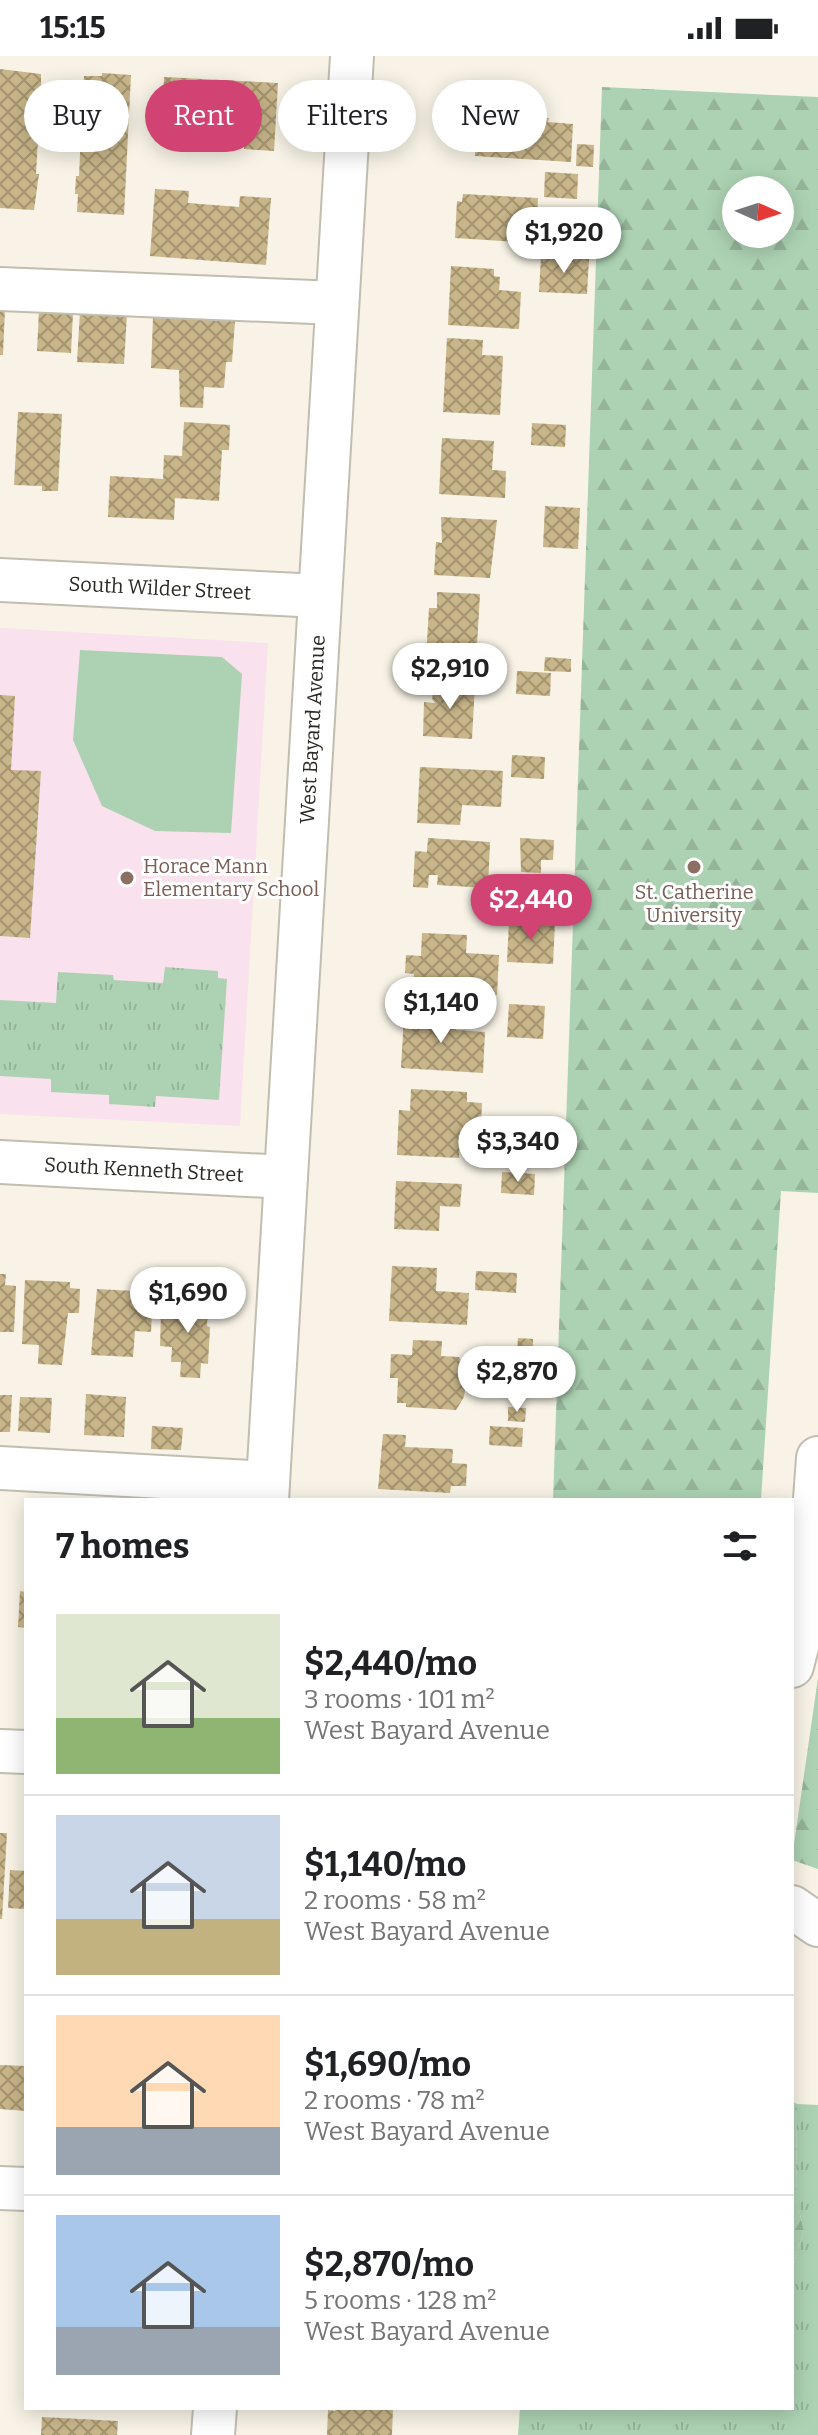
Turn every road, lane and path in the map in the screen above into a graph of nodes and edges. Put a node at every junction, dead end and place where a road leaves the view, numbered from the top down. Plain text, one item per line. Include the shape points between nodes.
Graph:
1 (352, 56) edge
2 (0, 289) edge
3 (337, 303) junction
4 (0, 580) edge
5 (320, 596) junction
6 (0, 1162) edge
7 (286, 1177) junction
8 (818, 1458) edge
9 (0, 1468) edge
10 (268, 1491) edge
11 (794, 1658) edge
12 (0, 1751) edge
13 (24, 1752) edge
14 (794, 1908) edge
15 (818, 1925) edge
16 (0, 2188) edge
17 (24, 2189) edge
18 (215, 2410) edge
19 (213, 2435) edge

1 - 3 street, West Bayard Avenue
2 - 3 street
3 - 5 street, West Bayard Avenue
4 - 5 street, South Wilder Street
5 - 7 street, West Bayard Avenue
6 - 7 street, South Kenneth Street
7 - 10 street, West Bayard Avenue
8 - 11 street via 807,1608
9 - 10 street
12 - 13 street
14 - 15 street
16 - 17 street
18 - 19 street

